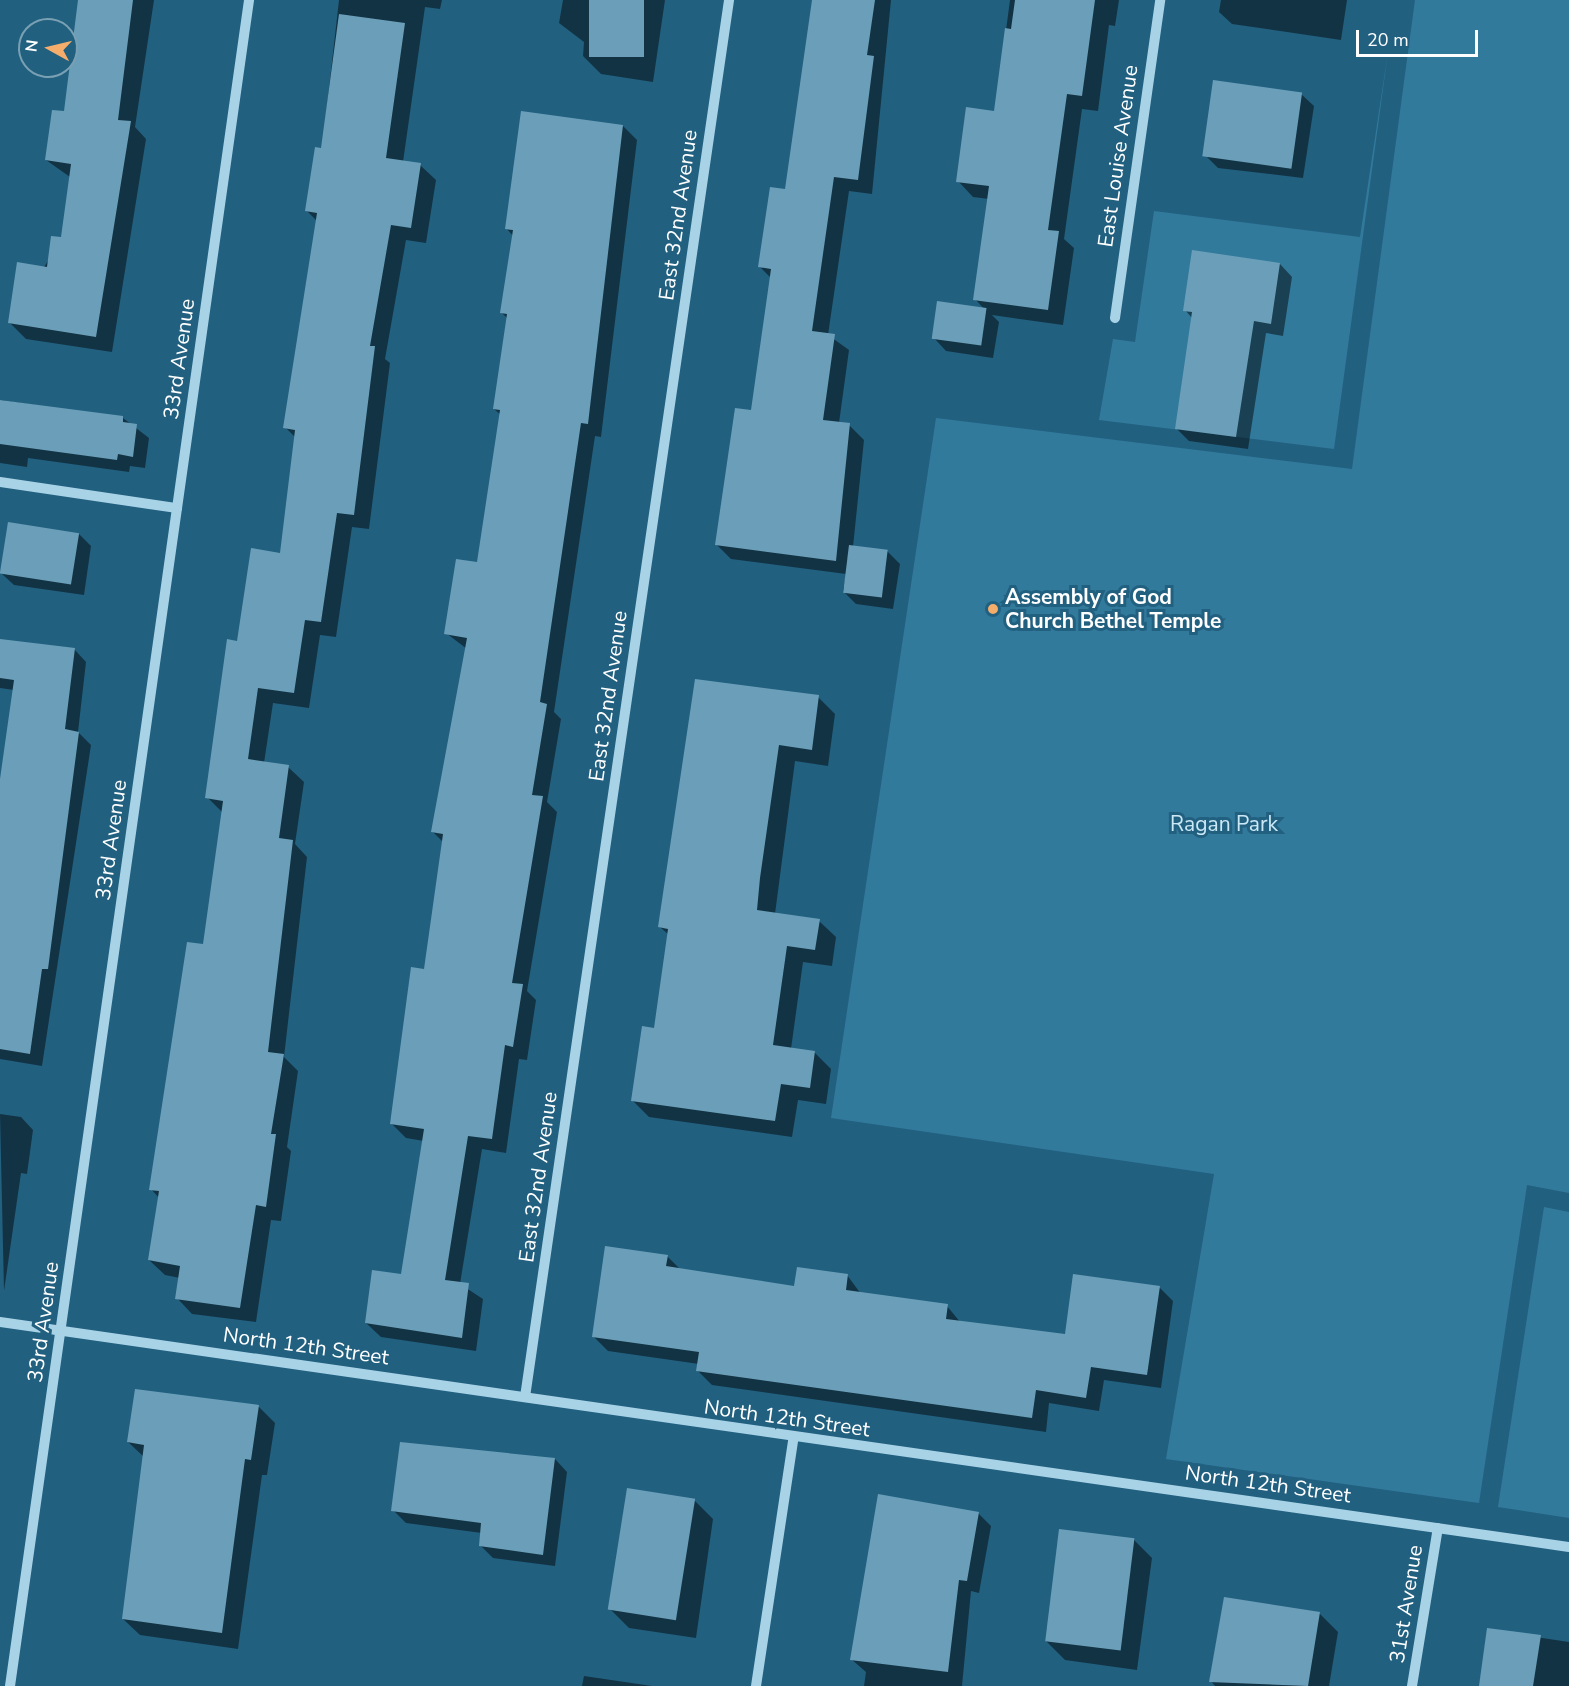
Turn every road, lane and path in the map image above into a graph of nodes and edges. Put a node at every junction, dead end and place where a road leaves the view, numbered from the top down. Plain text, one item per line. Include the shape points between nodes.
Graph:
1 (249, 0) edge
2 (729, 0) edge
3 (1160, 0) edge
4 (1115, 318) dead end
5 (0, 482) edge
6 (177, 508) junction
7 (0, 1322) edge
8 (61, 1330) junction
9 (525, 1397) junction
10 (793, 1440) junction
11 (1438, 1528) junction
12 (1569, 1547) edge
13 (10, 1686) edge
14 (756, 1686) edge
15 (1412, 1686) edge

1 - 6 street, 33rd Avenue
2 - 9 street, East 32nd Avenue
3 - 4 street, East Louise Avenue
5 - 6 street
6 - 8 street, 33rd Avenue
7 - 8 street, North 12th Street
8 - 9 street, North 12th Street
8 - 13 street, 33rd Avenue
9 - 10 street, North 12th Street
10 - 11 street, North 12th Street
10 - 14 street
11 - 12 street, North 12th Street
11 - 15 street, 31st Avenue

